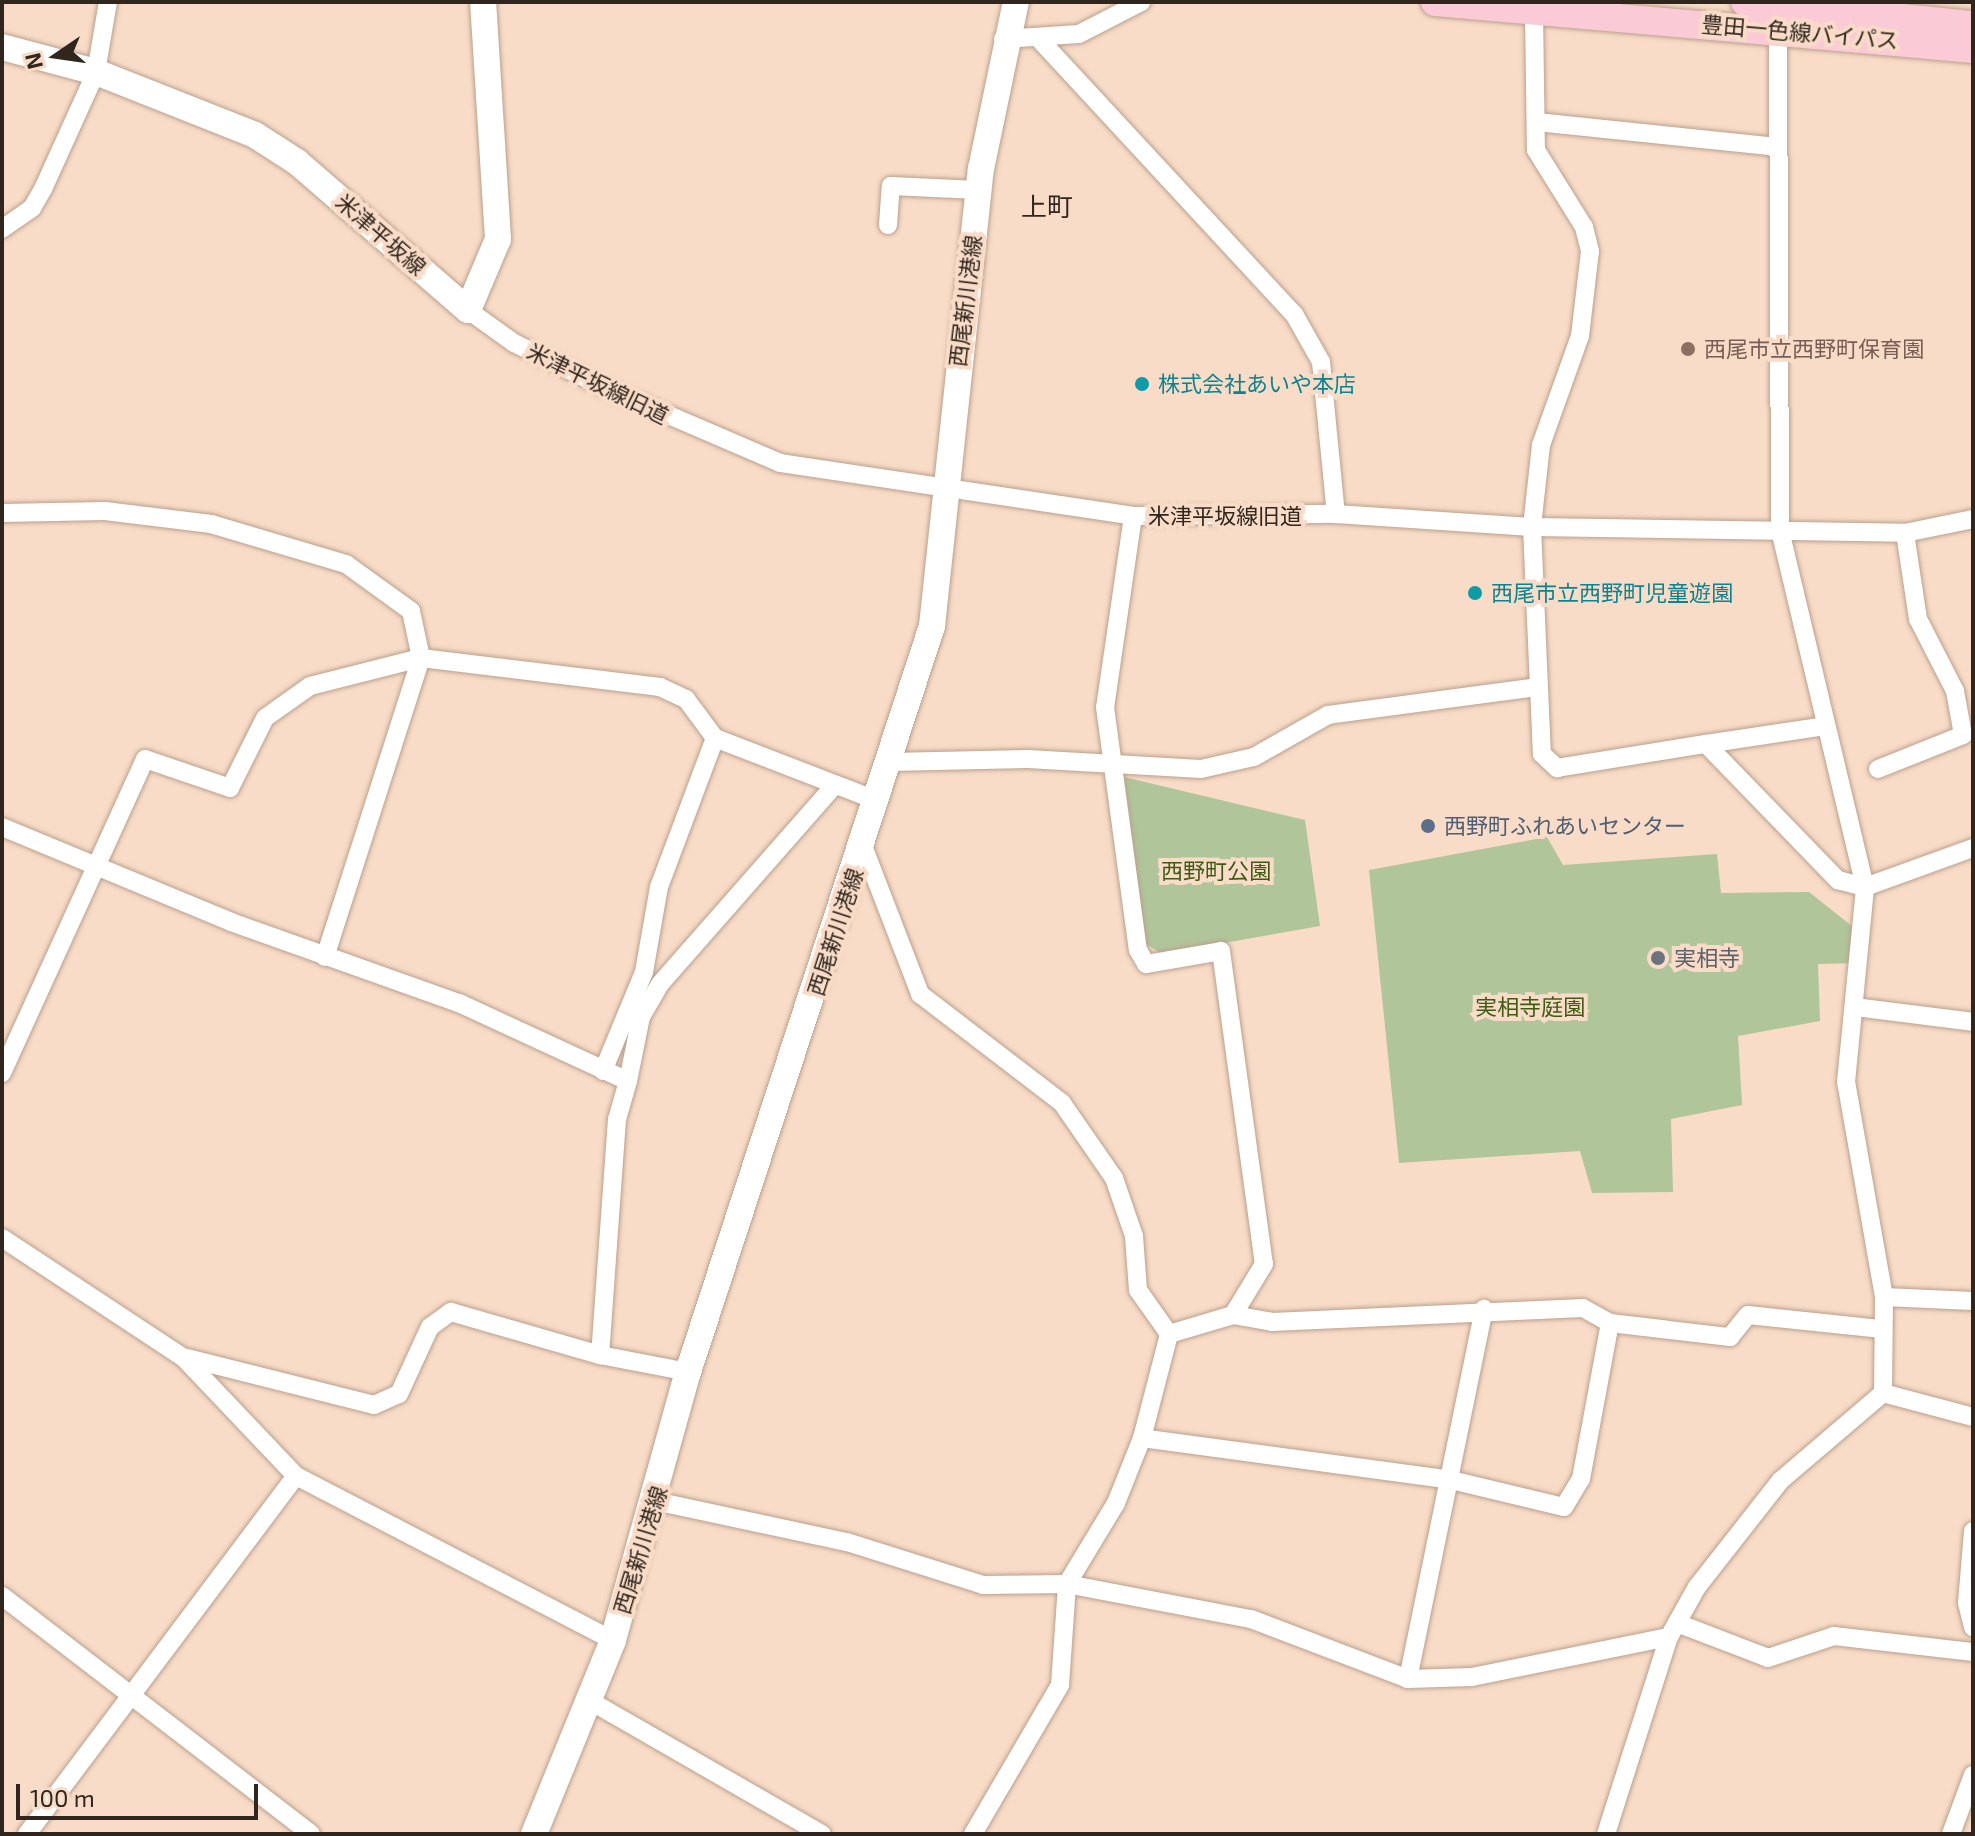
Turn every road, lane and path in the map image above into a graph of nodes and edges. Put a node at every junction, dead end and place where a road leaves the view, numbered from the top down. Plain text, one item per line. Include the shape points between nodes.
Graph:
1 (108, 2) edge
2 (483, 2) edge
3 (1016, 2) edge
4 (1141, 2) edge
5 (1435, 2) edge
6 (1745, 2) edge
7 (1534, 11) junction
8 (1778, 12) edge
9 (1973, 25) edge
10 (1003, 39) junction
11 (1040, 40) junction
12 (2, 47) edge
13 (1973, 49) edge
14 (96, 72) junction
15 (1536, 122) junction
16 (1778, 147) junction
17 (978, 190) junction
18 (888, 225) dead end
19 (2, 229) edge
20 (468, 310) junction
21 (943, 486) junction
22 (2, 514) edge
23 (1336, 514) junction
24 (1133, 516) junction
25 (1973, 519) edge
26 (1532, 527) junction
27 (1780, 529) junction
28 (1905, 533) junction
29 (421, 658) junction
30 (1537, 687) junction
31 (1964, 689) edge
32 (1825, 726) junction
33 (715, 738) junction
34 (1706, 744) junction
35 (889, 762) junction
36 (1110, 765) junction
37 (1878, 769) dead end
38 (835, 785) junction
39 (878, 801) junction
40 (2, 827) edge
41 (863, 846) junction
42 (1973, 848) edge
43 (93, 868) junction
44 (1865, 887) junction
45 (325, 957) junction
46 (1855, 1007) junction
47 (1973, 1022) edge
48 (5, 1050) edge
49 (603, 1071) junction
50 (2, 1073) edge
51 (628, 1081) junction
52 (2, 1238) edge
53 (1884, 1297) junction
54 (1973, 1301) edge
55 (1484, 1309) junction
56 (1233, 1315) junction
57 (1610, 1323) junction
58 (1882, 1329) junction
59 (1169, 1334) junction
60 (600, 1355) junction
61 (184, 1358) junction
62 (688, 1372) junction
63 (1883, 1393) junction
64 (1973, 1417) edge
65 (1142, 1438) junction
66 (296, 1476) junction
67 (1447, 1479) junction
68 (655, 1501) junction
69 (1973, 1531) edge
70 (1067, 1584) junction
71 (2, 1596) edge
72 (1973, 1627) edge
73 (1673, 1630) junction
74 (613, 1640) junction
75 (1973, 1652) edge
76 (1408, 1679) junction
77 (126, 1695) junction
78 (592, 1702) junction
79 (1973, 1775) edge
80 (536, 1832) edge
81 (27, 1834) edge
82 (311, 1834) edge
83 (822, 1834) edge
84 (973, 1834) edge
85 (1606, 1834) edge
86 (1951, 1834) edge

1 - 14 street
2 - 20 main road via 498,239
3 - 10 main road, 西尾新川港線
4 - 11 street via 1101,27
5 - 7 main road, 豊田一色線バイパス
6 - 8 main road, 豊田一色線バイパス
7 - 8 main road, 豊田一色線バイパス
7 - 15 street
8 - 9 main road, 豊田一色線バイパス
8 - 13 main road, 豊田一色線バイパス
8 - 16 street
10 - 11 street
10 - 17 main road, 西尾新川港線
11 - 23 street via 1294,314 1321,362
12 - 14 main road, 米津平坂線
14 - 19 street via 32,208
14 - 20 main road, 米津平坂線 via 255,135 297,162
15 - 16 street
15 - 26 street via 1536,150 1590,251 1580,336 1541,445
16 - 27 street
17 - 18 street via 891,186
17 - 21 main road, 西尾新川港線
20 - 21 street, 米津平坂線旧道 via 514,343 592,382 780,463
21 - 24 street, 米津平坂線旧道
21 - 35 main road, 西尾新川港線 via 932,626
22 - 29 street via 105,511 196,522 319,554 380,582 411,611
23 - 24 street, 米津平坂線旧道
23 - 26 street, 米津平坂線旧道
24 - 36 street via 1105,707
25 - 28 street, 米津平坂線旧道
26 - 27 street, 米津平坂線旧道
26 - 30 street
27 - 28 street, 米津平坂線旧道
27 - 32 street
28 - 31 street via 1918,619
29 - 33 street via 660,687 686,699
29 - 43 street via 284,698 265,718 230,788 145,759
29 - 45 street
30 - 34 street via 1542,754 1557,768
30 - 36 street via 1328,715 1254,757 1201,769
31 - 37 street via 1963,735
32 - 34 street
32 - 44 street
33 - 38 street
33 - 49 street via 659,887 644,972
34 - 44 street via 1838,880
35 - 36 street
35 - 39 main road, 西尾新川港線
36 - 56 street via 1146,964 1221,951 1264,1264
38 - 39 street
38 - 51 street via 660,984 641,1017
39 - 41 main road, 西尾新川港線
40 - 43 street
41 - 59 street via 920,994 1062,1103 1114,1178 1134,1236 1138,1290
41 - 62 main road, 西尾新川港線
42 - 44 street
43 - 45 street
43 - 48 street
44 - 46 street
45 - 49 street via 459,1003
46 - 47 street
46 - 53 street via 1849,1117
48 - 50 street
49 - 51 street
51 - 60 street via 617,1119
52 - 61 street
53 - 54 street
53 - 58 street
55 - 56 street via 1272,1322
55 - 57 street via 1583,1308
55 - 67 street
56 - 59 street
57 - 58 street via 1730,1337 1748,1315 1774,1314
57 - 67 street via 1581,1479 1564,1507
58 - 63 street
59 - 65 street
60 - 61 street via 451,1312 430,1327 399,1394 374,1405
60 - 62 street
61 - 66 street
62 - 68 main road, 西尾新川港線
63 - 64 street
63 - 73 street via 1767,1495 1755,1522 1697,1587
65 - 67 street
65 - 70 street via 1116,1503
66 - 74 street
66 - 77 street
67 - 76 street
68 - 70 street via 847,1542 983,1585
68 - 74 main road, 西尾新川港線
69 - 72 street via 1967,1603
70 - 76 street via 1251,1619
70 - 84 street via 1060,1685
71 - 77 street
73 - 75 street via 1768,1658 1834,1636
73 - 76 street via 1472,1677
73 - 85 street
74 - 78 main road, 西尾新川港線
77 - 81 street
77 - 82 street
78 - 80 main road, 西尾新川港線
78 - 83 street
79 - 86 street

